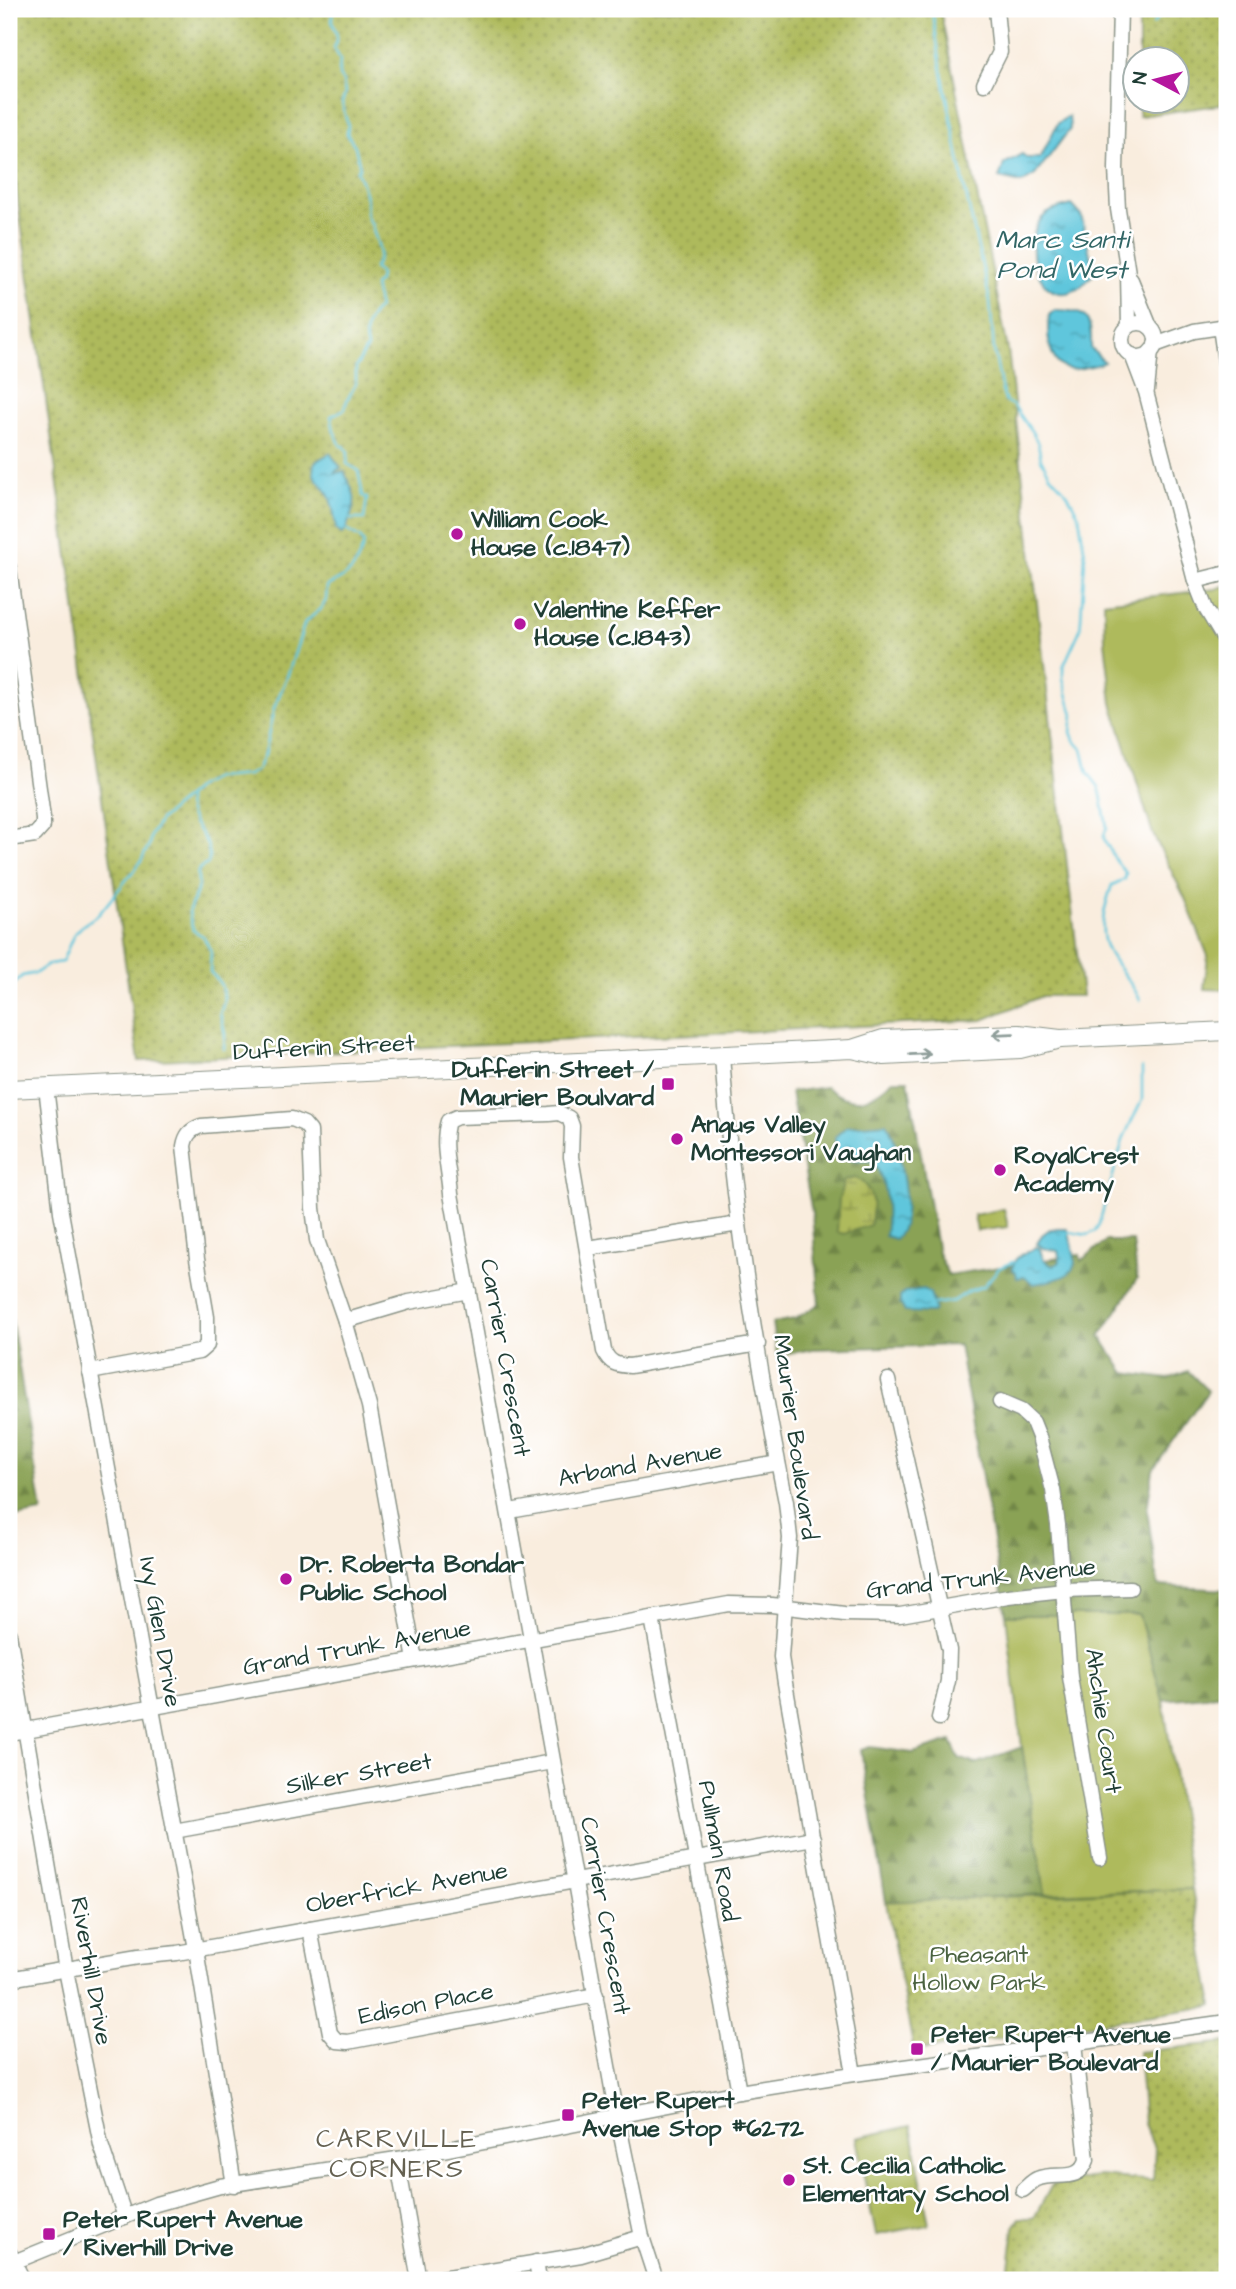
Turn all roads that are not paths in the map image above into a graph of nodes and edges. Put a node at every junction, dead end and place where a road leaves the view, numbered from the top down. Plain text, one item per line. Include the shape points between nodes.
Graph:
1 (996, 9) edge
2 (1120, 9) edge
3 (984, 84) dead end
4 (1128, 273) junction
5 (1129, 326) junction
6 (1224, 326) edge
7 (1152, 338) junction
8 (1132, 355) junction
9 (1227, 376) edge
10 (1146, 392) junction
11 (9, 568) edge
12 (1227, 573) edge
13 (1195, 581) junction
14 (1227, 645) edge
15 (9, 839) edge
16 (1227, 1031) edge
17 (722, 1055) junction
18 (46, 1087) junction
19 (9, 1089) edge
20 (739, 1224) junction
21 (588, 1248) junction
22 (469, 1291) junction
23 (345, 1321) junction
24 (758, 1344) junction
25 (90, 1372) junction
26 (888, 1380) dead end
27 (1000, 1402) dead end
28 (778, 1463) junction
29 (510, 1511) junction
30 (1130, 1588) dead end
31 (1064, 1590) junction
32 (786, 1609) junction
33 (940, 1609) junction
34 (652, 1618) junction
35 (9, 1634) edge
36 (532, 1640) junction
37 (415, 1661) junction
38 (151, 1707) junction
39 (940, 1718) dead end
40 (26, 1730) junction
41 (9, 1733) edge
42 (552, 1762) junction
43 (174, 1831) junction
44 (813, 1838) junction
45 (1100, 1858) dead end
46 (697, 1860) junction
47 (576, 1881) junction
48 (310, 1929) junction
49 (196, 1949) junction
50 (66, 1970) junction
51 (9, 1979) edge
52 (596, 1995) junction
53 (1227, 2022) edge
54 (1073, 2044) junction
55 (854, 2074) junction
56 (739, 2092) junction
57 (617, 2116) junction
58 (397, 2159) junction
59 (234, 2185) junction
60 (1023, 2190) dead end
61 (125, 2217) junction
62 (642, 2237) junction
63 (10, 2259) edge
64 (536, 2262) junction
65 (23, 2280) edge
66 (419, 2280) edge
67 (430, 2280) edge
68 (539, 2280) edge
69 (656, 2280) edge

1 - 3 street via 1000,52
2 - 4 street via 1116,169
4 - 5 street
4 - 7 street
5 - 7 street via 1142,323
5 - 8 street via 1122,341
6 - 7 street
6 - 9 street
7 - 8 street via 1142,356
7 - 10 street
8 - 10 street
10 - 13 street
11 - 15 street via 43,826 35,835
12 - 13 street
13 - 14 street
16 - 17 main road, Dufferin Street via 1060,1039 1019,1034 883,1039 852,1049
17 - 18 main road, Dufferin Street
17 - 20 street, Maurier Boulevard
18 - 19 main road, Dufferin Street
18 - 25 street, Ivy Glen Drive via 58,1190
20 - 21 street
20 - 24 street, Maurier Boulevard
21 - 22 street, Carrier Crescent via 571,1157 569,1118 559,1114 457,1117 448,1121 445,1144
21 - 24 street, Carrier Crescent via 608,1360 630,1366
22 - 23 street
22 - 29 street, Carrier Crescent
23 - 25 street via 317,1240 310,1131 292,1119 201,1126 192,1129 184,1146 207,1345 199,1352
23 - 37 street via 369,1406
24 - 28 street, Maurier Boulevard
25 - 38 street, Ivy Glen Drive
26 - 33 street
27 - 31 street, Ahchie Court via 1021,1411 1040,1437 1056,1507
28 - 29 street, Arband Avenue
28 - 32 street, Maurier Boulevard via 790,1538
29 - 36 street, Carrier Crescent
30 - 31 street, Grand Trunk Avenue
31 - 33 street, Grand Trunk Avenue
31 - 45 street, Ahchie Court via 1070,1677
32 - 33 street, Grand Trunk Avenue via 876,1616
32 - 34 street, Grand Trunk Avenue via 729,1604
32 - 44 street, Maurier Boulevard via 781,1657
33 - 39 street via 949,1650
34 - 36 street, Grand Trunk Avenue
34 - 46 street, Pullman Road
35 - 40 street, Riverhill Drive
36 - 37 street, Grand Trunk Avenue
36 - 42 street, Carrier Crescent
37 - 38 street, Grand Trunk Avenue
38 - 40 street, Grand Trunk Avenue
38 - 43 street, Ivy Glen Drive
40 - 41 street, Grand Trunk Avenue
40 - 50 street, Riverhill Drive
42 - 43 street, Silker Street
42 - 47 street, Carrier Crescent
43 - 49 street, Ivy Glen Drive
44 - 46 street, Oberfrick Avenue
44 - 55 street, Maurier Boulevard
46 - 47 street, Oberfrick Avenue
46 - 56 street, Pullman Road
47 - 48 street, Oberfrick Avenue
47 - 52 street, Carrier Crescent
48 - 49 street, Oberfrick Avenue
48 - 52 street, Edison Place via 330,2033 337,2041
49 - 50 street, Oberfrick Avenue
49 - 59 street, Ivy Glen Drive
50 - 51 street, Oberfrick Avenue
50 - 61 street, Riverhill Drive via 101,2145
52 - 57 street, Carrier Crescent
53 - 54 street
54 - 55 street
54 - 60 street via 1087,2160 1084,2169 1075,2175 1037,2179
55 - 56 street
56 - 57 street
57 - 58 street
57 - 62 street, Carrier Crescent
58 - 59 street
58 - 66 street
59 - 61 street via 187,2194
61 - 63 street
62 - 64 street via 581,2255
62 - 69 street, Carrier Crescent
63 - 65 street
64 - 67 street
64 - 68 street

